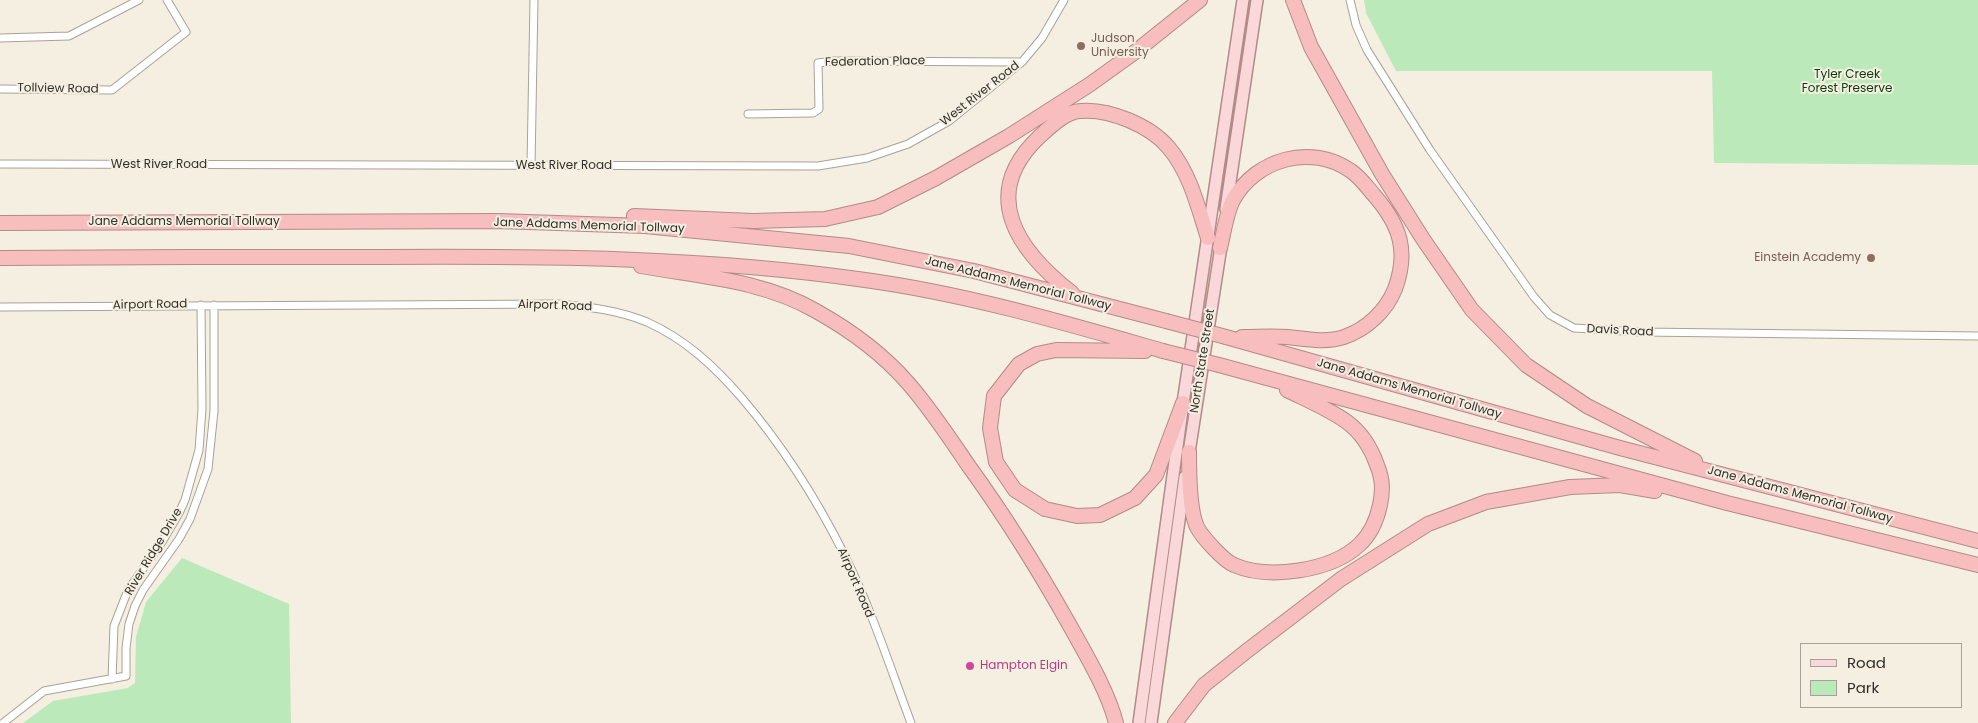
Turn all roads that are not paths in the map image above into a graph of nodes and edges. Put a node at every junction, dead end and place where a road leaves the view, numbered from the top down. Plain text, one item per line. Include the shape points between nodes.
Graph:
1 (138, 0) edge
2 (167, 0) edge
3 (534, 0) edge
4 (1064, 0) edge
5 (1200, 0) edge
6 (1243, 0) edge
7 (1257, 0) edge
8 (1293, 0) edge
9 (1350, 0) edge
10 (0, 38) edge
11 (1022, 62) junction
12 (0, 89) edge
13 (748, 114) dead end
14 (0, 164) edge
15 (531, 166) junction
16 (498, 221) junction
17 (0, 222) edge
18 (1208, 238) junction
19 (1220, 248) junction
20 (0, 258) edge
21 (609, 258) junction
22 (1077, 297) junction
23 (202, 305) junction
24 (214, 305) junction
25 (0, 307) edge
26 (1978, 336) edge
27 (1226, 337) junction
28 (1163, 351) junction
29 (1262, 377) junction
30 (1183, 403) junction
31 (1189, 452) junction
32 (1721, 474) junction
33 (1727, 503) junction
34 (183, 504) junction
35 (194, 508) junction
36 (1959, 536) junction
37 (1978, 537) edge
38 (1978, 541) edge
39 (1923, 552) junction
40 (1978, 566) edge
41 (1978, 570) edge
42 (112, 679) junction
43 (3, 723) edge
44 (911, 723) edge
45 (1116, 723) edge
46 (1140, 723) edge
47 (1151, 723) edge
48 (1175, 723) edge

1 - 10 street via 69,36
2 - 12 street, Tollview Road via 186,32 112,90
3 - 15 street
4 - 11 street, West River Road via 1047,31
5 - 16 highway via 1089,85 1009,136 878,207 825,219 752,221 581,215
6 - 18 main road, North State Street
7 - 19 main road, North State Street
8 - 32 highway via 1311,47 1382,174 1422,239 1472,310 1526,364 1587,406
9 - 26 street, Davis Road via 1360,37 1430,150 1534,297 1550,315 1574,328 1640,332
11 - 13 street, Federation Place via 818,63 819,109 813,113
11 - 15 street, West River Road via 948,121 908,144 866,158 818,166
14 - 15 street, West River Road
16 - 17 highway, Jane Addams Memorial Tollway
16 - 22 highway, Jane Addams Memorial Tollway via 645,226 849,246 974,271
18 - 22 highway via 1187,177 1159,138 1125,119 1092,112 1071,113 1048,128 1020,158 1010,182 1009,200 1015,228 1029,253
18 - 30 main road, North State Street
19 - 27 highway via 1230,209 1243,185 1274,163 1304,157 1330,161 1345,167 1360,179 1393,219 1402,253 1398,279 1390,299 1375,319 1357,331 1334,339
19 - 31 main road, North State Street
20 - 21 highway, Jane Addams Memorial Tollway
21 - 28 highway, Jane Addams Memorial Tollway via 723,264 867,280 995,304
21 - 45 highway via 765,288 815,310 868,344 907,382 941,424 1042,575 1083,649
22 - 27 highway, Jane Addams Memorial Tollway, bridge
23 - 24 street, Airport Road
23 - 25 street, Airport Road
23 - 34 street, River Ridge Drive via 199,450
24 - 35 street, River Ridge Drive via 212,439 208,470
24 - 44 street, Airport Road via 559,304 623,314 672,336 717,371 758,416 816,501 845,556
27 - 32 highway, Jane Addams Memorial Tollway
28 - 29 highway, Jane Addams Memorial Tollway, bridge
28 - 30 highway via 1056,350 1037,354 1019,364 994,396 990,428 996,462 1015,490 1045,509 1077,516 1100,515 1135,498 1156,475
29 - 31 highway via 1348,423 1369,445 1383,478 1377,519 1361,544 1323,565 1293,570 1260,572 1232,565 1196,527 1189,488
29 - 33 highway, Jane Addams Memorial Tollway
30 - 46 main road, North State Street
31 - 47 main road, North State Street
32 - 36 highway, Jane Addams Memorial Tollway
33 - 39 highway, Jane Addams Memorial Tollway
33 - 48 highway via 1620,485 1570,487 1486,502 1428,524 1341,579 1248,650 1204,685
34 - 35 street
34 - 42 street, River Ridge Drive via 162,542 128,590 114,626
35 - 42 street, River Ridge Drive via 178,539 134,606 126,648 126,676
36 - 37 highway
36 - 38 highway, Jane Addams Memorial Tollway
39 - 40 highway, Jane Addams Memorial Tollway
39 - 41 highway
42 - 43 street via 44,691

